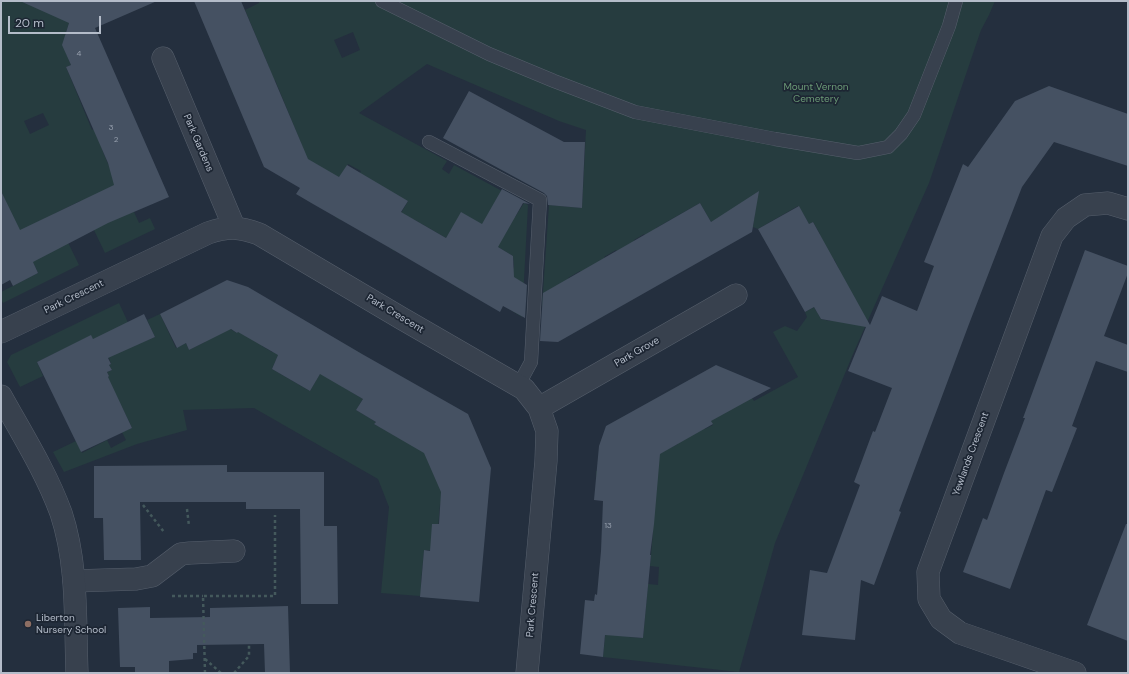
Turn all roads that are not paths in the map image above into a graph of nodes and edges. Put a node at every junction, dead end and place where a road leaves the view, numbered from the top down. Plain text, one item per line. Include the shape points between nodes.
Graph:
1 (382, 1) edge
2 (956, 1) edge
3 (399, 5) edge
4 (163, 58) dead end
5 (429, 142) dead end
6 (1128, 209) edge
7 (234, 228) junction
8 (736, 295) dead end
9 (1, 332) edge
10 (518, 386) junction
11 (1, 396) edge
12 (539, 408) junction
13 (234, 551) dead end
14 (74, 582) junction
15 (77, 673) edge
16 (527, 673) edge
17 (1075, 673) edge

1 - 3 lane
2 - 3 lane via 949,26 914,115 888,147 858,153 635,112 489,54
4 - 7 street, Park Gardens
5 - 10 lane via 540,200 531,362
6 - 17 street, Yewlands Crescent via 1108,203 1085,205 1066,218 1052,236 928,572 929,598 941,619 960,633
7 - 9 street, Park Crescent via 208,233
7 - 10 street, Park Crescent via 247,229 259,234
8 - 12 street, Park Grove
10 - 12 street, Park Crescent via 524,389
11 - 14 street via 51,488 69,546
12 - 16 street, Park Crescent via 547,431 546,461
13 - 14 street via 181,554 152,576
14 - 15 street

